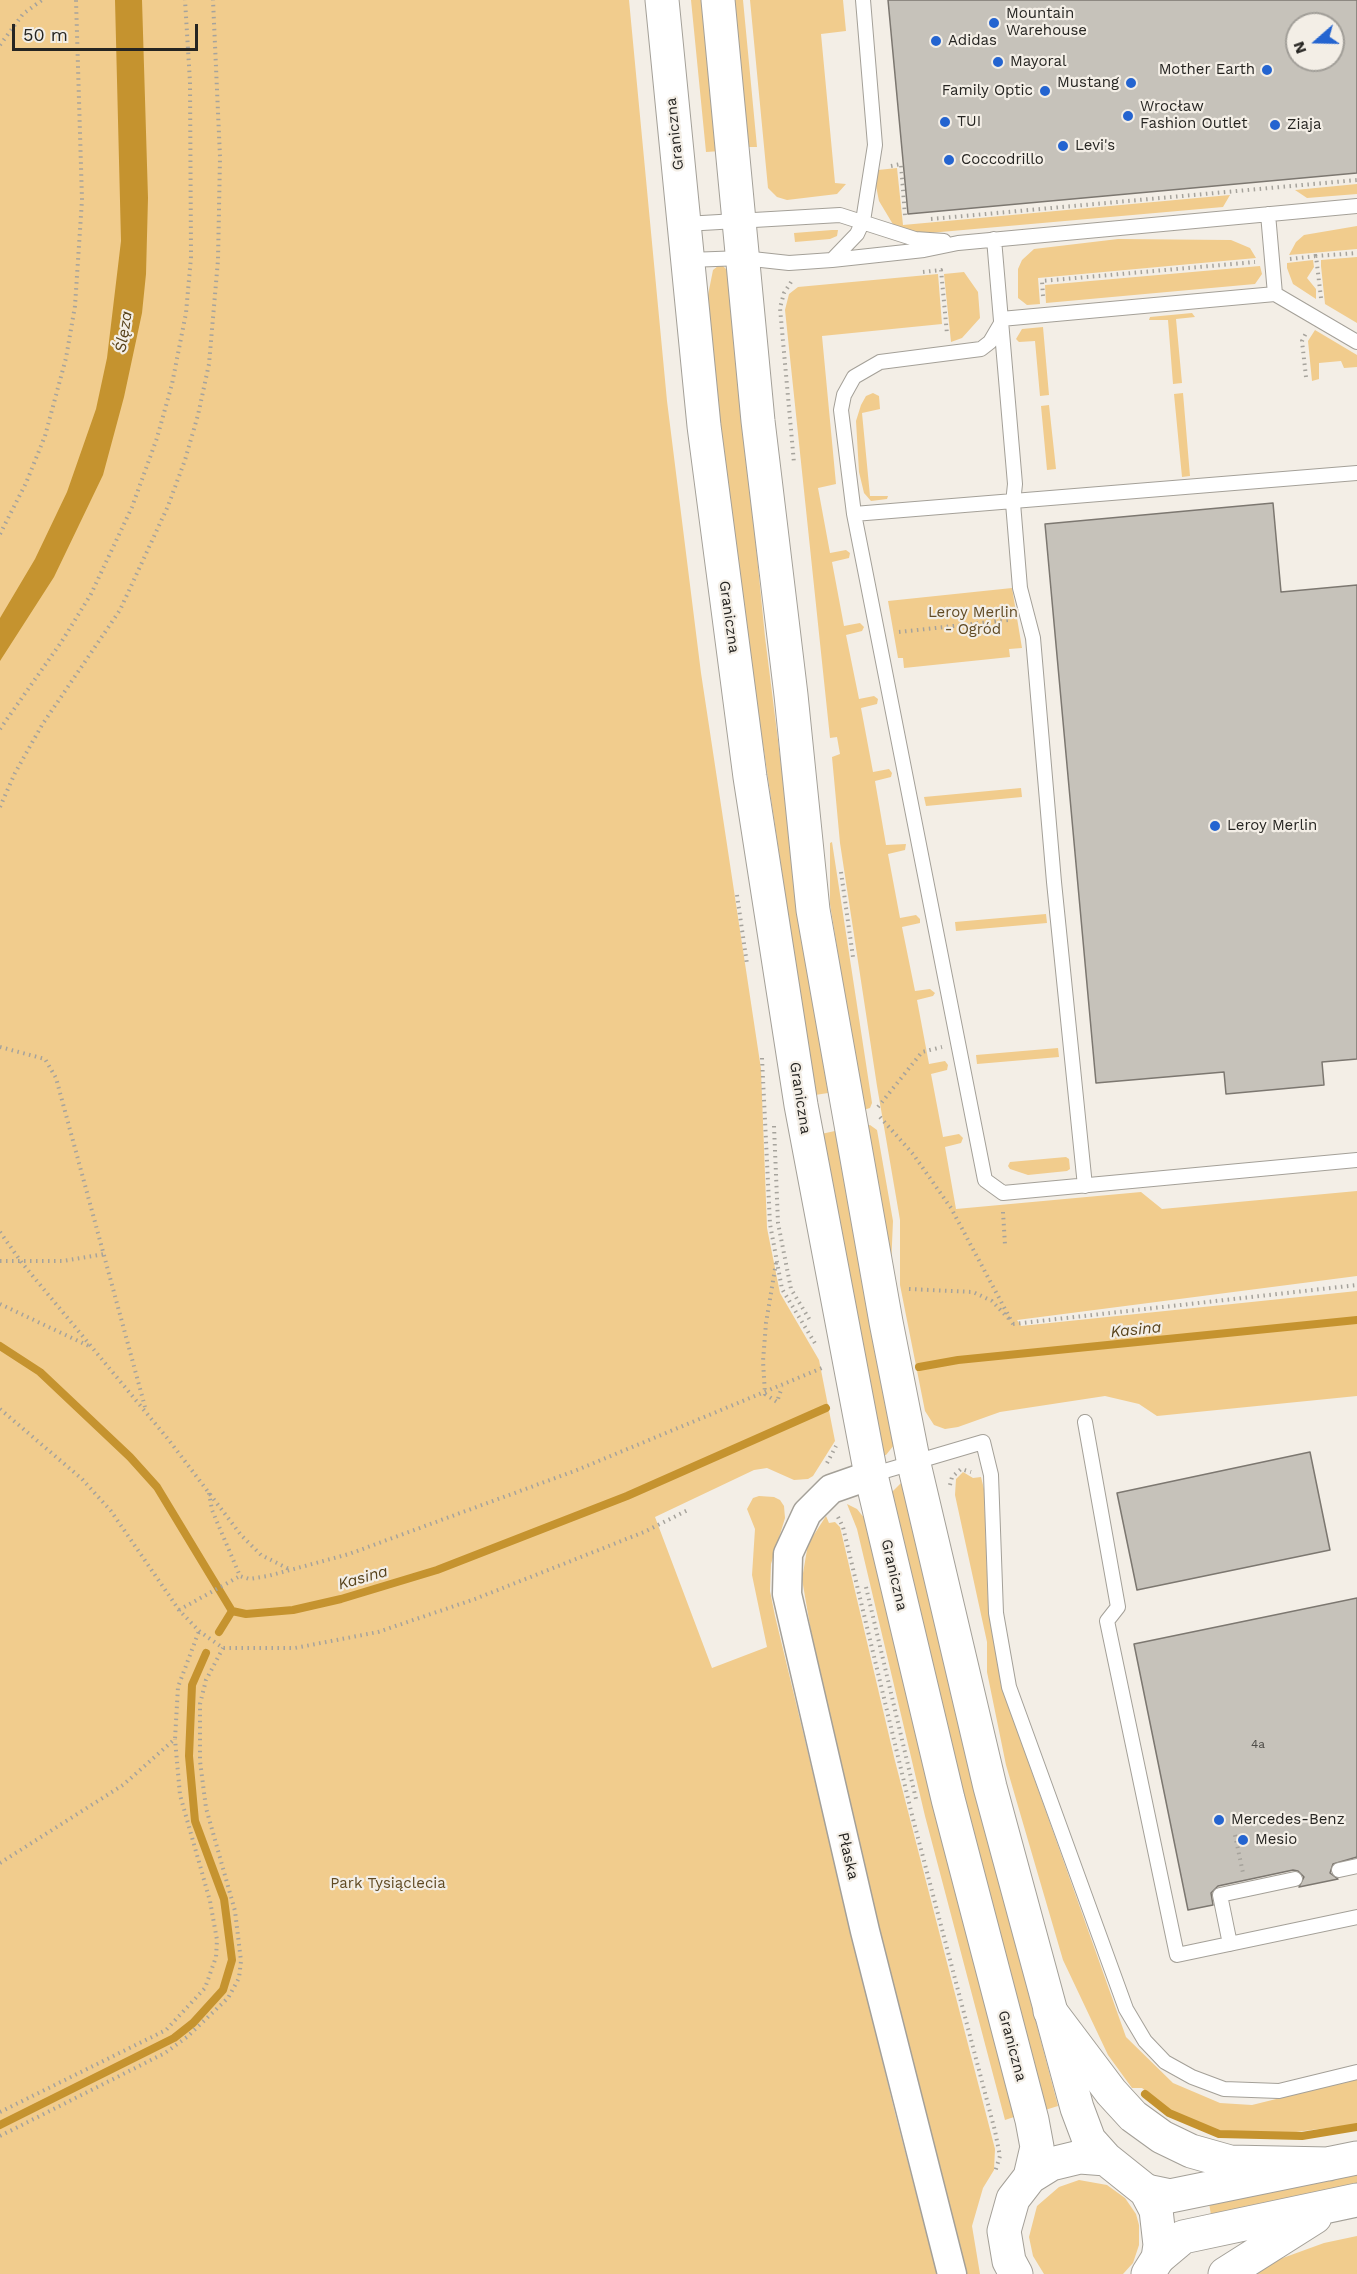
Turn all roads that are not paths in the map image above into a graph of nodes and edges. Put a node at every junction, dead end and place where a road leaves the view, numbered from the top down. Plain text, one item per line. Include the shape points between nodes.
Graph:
1 (662, 0) edge
2 (718, 0) edge
3 (863, 0) edge
4 (1357, 206) edge
5 (1268, 214) junction
6 (863, 220) junction
7 (739, 221) junction
8 (685, 224) junction
9 (994, 239) junction
10 (958, 243) junction
11 (743, 258) junction
12 (688, 260) junction
13 (832, 260) junction
14 (1275, 294) junction
15 (1000, 322) junction
16 (1357, 342) edge
17 (1357, 473) edge
18 (1013, 503) junction
19 (854, 514) junction
20 (1357, 1160) edge
21 (1085, 1186) junction
22 (1085, 1422) dead end
23 (914, 1464) junction
24 (871, 1475) junction
25 (1357, 1866) edge
26 (1339, 1870) dead end
27 (1295, 1879) dead end
28 (1357, 1917) edge
29 (1230, 1944) junction
30 (1050, 2011) junction
31 (1357, 2072) edge
32 (1106, 2159) junction
33 (1343, 2161) edge
34 (1030, 2177) junction
35 (1146, 2191) junction
36 (1347, 2202) edge
37 (1153, 2266) edge
38 (952, 2274) edge
39 (1016, 2274) edge
40 (1225, 2274) edge

1 - 8 main road, Graniczna
2 - 7 main road
3 - 6 lane via 875,145
4 - 5 lane
5 - 9 lane
5 - 14 lane
6 - 7 lane via 820,215
6 - 10 lane via 915,239
6 - 13 lane via 856,234
7 - 8 lane
7 - 11 main road
8 - 12 main road, Graniczna
9 - 10 lane
9 - 15 lane
10 - 13 lane
11 - 12 lane
11 - 13 lane via 789,263
11 - 23 main road via 813,910
12 - 24 main road, Graniczna via 704,426 750,777 801,1105
14 - 15 lane
14 - 16 lane
15 - 18 lane via 1016,484
15 - 19 lane via 990,342 981,349 880,362 860,371 847,387 841,410
17 - 18 lane
18 - 19 lane
18 - 21 lane via 1020,588 1033,638
19 - 21 lane via 985,1180 1003,1193
20 - 21 lane
22 - 29 lane via 1118,1607 1107,1621 1177,1955
23 - 24 lane
23 - 30 main road via 990,1787
23 - 31 lane via 983,1442 991,1475 996,1613 1010,1687 1118,1987 1145,2042 1165,2062 1224,2089 1279,2091
24 - 34 main road, Graniczna via 948,1799 1032,2120 1037,2148
24 - 38 street, Płaska via 831,1489 807,1513 788,1554 787,1594 865,1931
25 - 26 lane
27 - 29 lane via 1220,1895
28 - 29 lane
30 - 32 main road via 1089,2140
30 - 33 main road via 1111,2092 1133,2116 1162,2137 1191,2151 1230,2162
32 - 34 main road via 1080,2157 1051,2164
32 - 35 main road
33 - 35 main road via 1176,2195
34 - 39 main road via 1013,2199 1004,2231 1009,2261
35 - 37 main road via 1160,2227
36 - 37 main road via 1183,2237
36 - 40 main road

